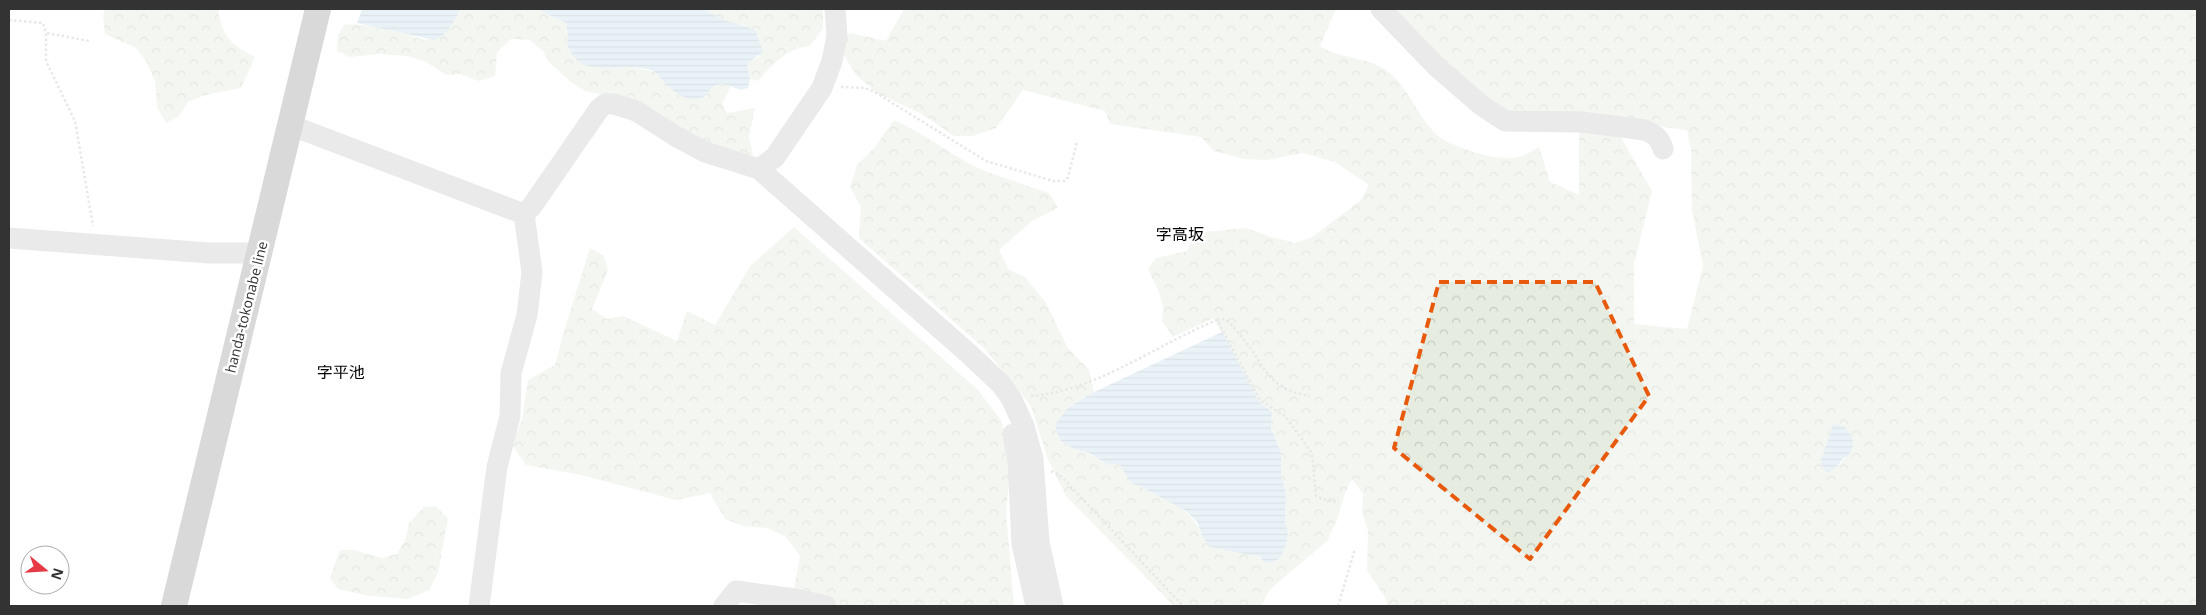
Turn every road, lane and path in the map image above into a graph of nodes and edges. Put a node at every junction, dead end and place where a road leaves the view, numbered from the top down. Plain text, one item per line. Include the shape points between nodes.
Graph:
1 (318, 9) edge
2 (835, 9) edge
3 (1381, 9) edge
4 (9, 20) edge
5 (46, 33) junction
6 (90, 41) dead end
7 (822, 88) junction
8 (290, 125) junction
9 (1077, 142) dead end
10 (1664, 149) dead end
11 (760, 169) junction
12 (524, 214) junction
13 (9, 238) edge
14 (95, 244) junction
15 (258, 253) junction
16 (1217, 320) junction
17 (983, 368) junction
18 (1310, 396) dead end
19 (1012, 401) junction
20 (1034, 469) junction
21 (1027, 498) junction
22 (1339, 501) dead end
23 (1355, 549) dead end
24 (1033, 557) junction
25 (174, 606) edge
26 (479, 606) edge
27 (724, 606) edge
28 (826, 606) edge
29 (1036, 606) edge
30 (1053, 606) edge
31 (1183, 606) edge
32 (1338, 606) edge

1 - 8 main road, handa-tokonabe line
2 - 7 street via 837,36
3 - 10 street via 1437,67 1505,121 1581,122 1646,130 1660,140
4 - 5 path via 43,23
5 - 6 path
5 - 14 path via 46,61 75,121
7 - 9 path via 852,87 873,92 986,161 1053,181 1065,181 1068,177
7 - 11 street via 775,157
8 - 12 street
8 - 15 main road, handa-tokonabe line
11 - 12 street via 705,152 636,111 605,104 598,109
11 - 17 street
12 - 26 street via 532,272 528,315 511,373 510,416 497,467
13 - 14 street
14 - 15 street via 209,253
15 - 25 main road, handa-tokonabe line
16 - 18 path via 1224,319 1234,328 1260,366 1277,384
16 - 19 path via 1084,384
16 - 22 path via 1260,400 1284,416 1312,453 1316,496
17 - 19 street via 1001,384
17 - 21 street via 1012,430
19 - 20 street via 1029,443
20 - 21 street
20 - 31 path via 1050,470 1060,475
21 - 24 street
23 - 32 path
24 - 29 street
24 - 30 street
27 - 28 street via 736,591

